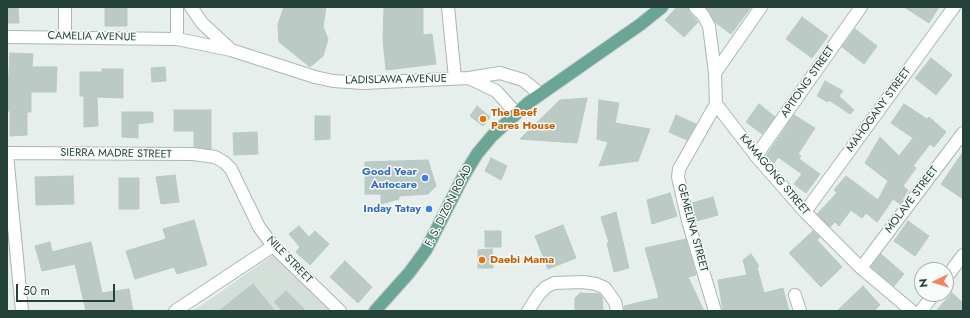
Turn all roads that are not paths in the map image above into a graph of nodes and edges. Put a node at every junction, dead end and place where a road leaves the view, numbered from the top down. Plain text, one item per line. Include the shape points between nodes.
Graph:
1 (65, 7) edge
2 (177, 7) edge
3 (191, 7) edge
4 (448, 7) edge
5 (662, 7) edge
6 (695, 7) edge
7 (761, 7) edge
8 (861, 7) edge
9 (954, 7) edge
10 (7, 37) edge
11 (65, 37) junction
12 (177, 39) junction
13 (231, 50) junction
14 (715, 73) junction
15 (455, 78) junction
16 (469, 78) junction
17 (540, 94) junction
18 (716, 104) junction
19 (516, 113) junction
20 (963, 133) edge
21 (7, 153) edge
22 (756, 156) junction
23 (224, 162) joint
24 (805, 212) junction
25 (273, 246) junction
26 (963, 255) edge
27 (954, 267) edge
28 (861, 268) junction
29 (795, 295) dead end
30 (928, 302) edge
31 (22, 311) edge
32 (175, 311) edge
33 (340, 311) edge
34 (375, 311) edge
35 (528, 311) edge
36 (617, 311) edge
37 (715, 311) edge
38 (800, 311) edge
39 (912, 311) edge
40 (921, 311) edge

1 - 11 street
2 - 12 street
3 - 13 street, LADISLAWA AVENUE via 202,23
4 - 15 street
5 - 17 main road, F. S. DIZON ROAD
6 - 14 street via 704,15 709,26
7 - 14 street
8 - 22 street, APITONG STREET
9 - 24 street, MAHOGANY STREET
10 - 11 street, CAMELIA AVENUE
11 - 12 street, CAMELIA AVENUE
12 - 13 street, LADISLAWA AVENUE
13 - 15 street, LADISLAWA AVENUE via 334,81 363,83
14 - 18 street
15 - 16 street, LADISLAWA AVENUE
16 - 17 street, LADISLAWA AVENUE via 491,73 506,74 523,80
16 - 19 street, LADISLAWA AVENUE via 496,91
17 - 19 main road, F. S. DIZON ROAD
18 - 22 street, KAMAGONG STREET
18 - 37 street, GEMELINA STREET via 678,177 688,221
19 - 34 main road, F. S. DIZON ROAD via 477,154 426,250
20 - 28 street, MOLAVE STREET
21 - 23 street, SIERRA MADRE STREET via 193,154 211,156
21 - 31 street
22 - 24 street, KAMAGONG STREET
23 - 25 street, NILE STREET via 231,169 259,227
24 - 28 street, KAMAGONG STREET
25 - 32 street
25 - 33 street, NILE STREET
26 - 27 street
28 - 39 street, KAMAGONG STREET
29 - 38 street
30 - 40 street
35 - 36 street via 546,288 554,284 583,282 605,288

